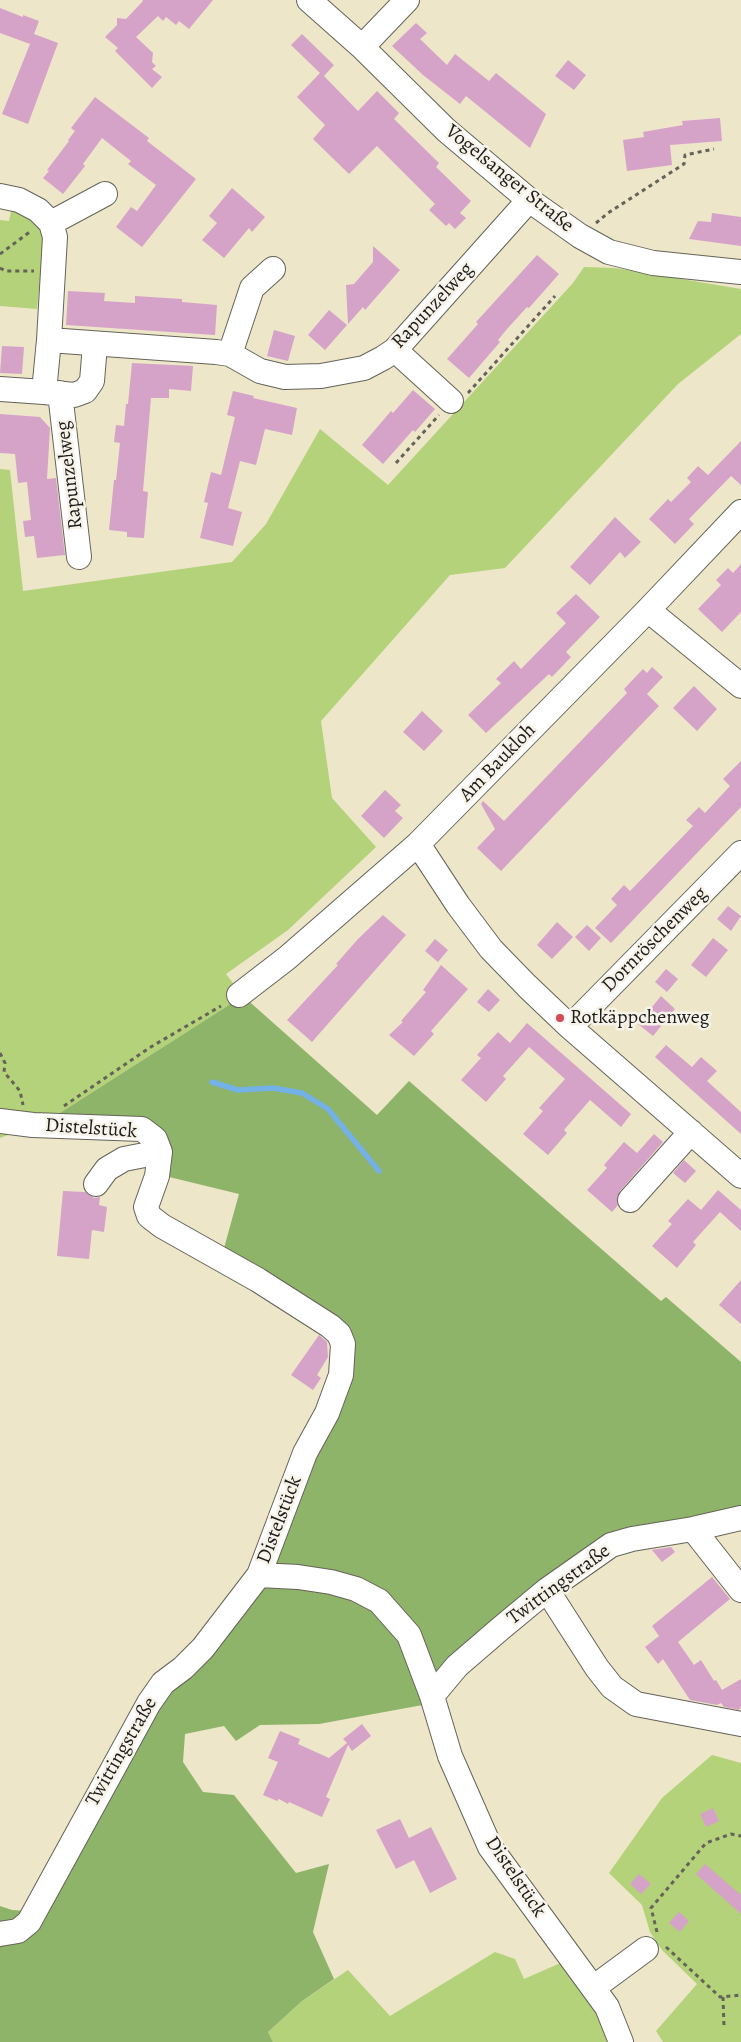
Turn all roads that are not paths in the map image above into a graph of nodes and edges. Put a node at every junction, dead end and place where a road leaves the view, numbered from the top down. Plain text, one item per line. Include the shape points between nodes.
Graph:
1 (309, 0) edge
2 (406, 0) edge
3 (362, 47) junction
4 (105, 194) dead end
5 (0, 196) edge
6 (529, 200) junction
7 (49, 221) junction
8 (273, 269) dead end
9 (741, 272) edge
10 (49, 340) junction
11 (95, 345) junction
12 (394, 350) junction
13 (230, 354) junction
14 (0, 389) edge
15 (52, 392) junction
16 (451, 401) road end
17 (741, 512) edge
18 (79, 557) dead end
19 (648, 610) junction
20 (741, 686) edge
21 (418, 844) junction
22 (741, 853) edge
23 (239, 995) road end
24 (570, 1027) junction
25 (0, 1121) edge
26 (691, 1132) junction
27 (160, 1152) junction
28 (741, 1176) edge
29 (96, 1184) dead end
30 (630, 1200) dead end
31 (741, 1518) edge
32 (693, 1529) junction
33 (259, 1575) junction
34 (547, 1590) junction
35 (741, 1590) edge
36 (417, 1653) junction
37 (457, 1666) junction
38 (432, 1696) junction
39 (741, 1724) edge
40 (0, 1934) edge
41 (646, 1949) dead end
42 (593, 1988) junction
43 (621, 2042) edge

1 - 3 street, Vogelsanger Straße
2 - 3 street
3 - 6 street, Vogelsanger Straße via 446,130
4 - 7 street
5 - 7 street via 19,200 38,210
6 - 9 street, Vogelsanger Straße via 609,252 653,263
6 - 12 street, Rapunzelweg
7 - 10 street, Rapunzelweg via 55,237
8 - 13 street via 252,288
10 - 11 street, Rapunzelweg
10 - 15 street, Rapunzelweg
11 - 13 street, Rapunzelweg
11 - 15 street, Rapunzelweg via 92,380 86,391 74,395
12 - 13 street, Rapunzelweg via 364,368 345,373 285,377 260,371
12 - 16 street
14 - 15 street, Rapunzelweg
15 - 18 street, Rapunzelweg
17 - 19 street, Am Baukloh
19 - 20 street
19 - 21 street, Am Baukloh
21 - 23 street, Am Baukloh via 287,958
21 - 24 street via 491,949
22 - 24 street, Dornröschenweg
24 - 26 street
25 - 27 street, Distelstück via 142,1129 155,1139
26 - 28 street
26 - 30 street
27 - 29 street via 124,1158 107,1169
27 - 33 street, Distelstück via 157,1176 146,1207 149,1216 330,1326 339,1334 343,1344 341,1375 328,1413 305,1453
31 - 32 street, Twittingstraße
32 - 34 street, Twittingstraße via 611,1545
32 - 35 street
33 - 36 street, Distelstück via 298,1577 356,1589 379,1601 409,1635
33 - 40 street, Twittingstraße via 202,1648 163,1683 149,1703 28,1922 18,1931
34 - 37 street, Twittingstraße
34 - 39 street via 596,1668 612,1687 636,1704
36 - 37 street
36 - 38 street, Distelstück
37 - 38 street, Twittingstraße
38 - 42 street, Distelstück via 450,1756 490,1847
41 - 42 street
42 - 43 street, Distelstück via 607,2007

